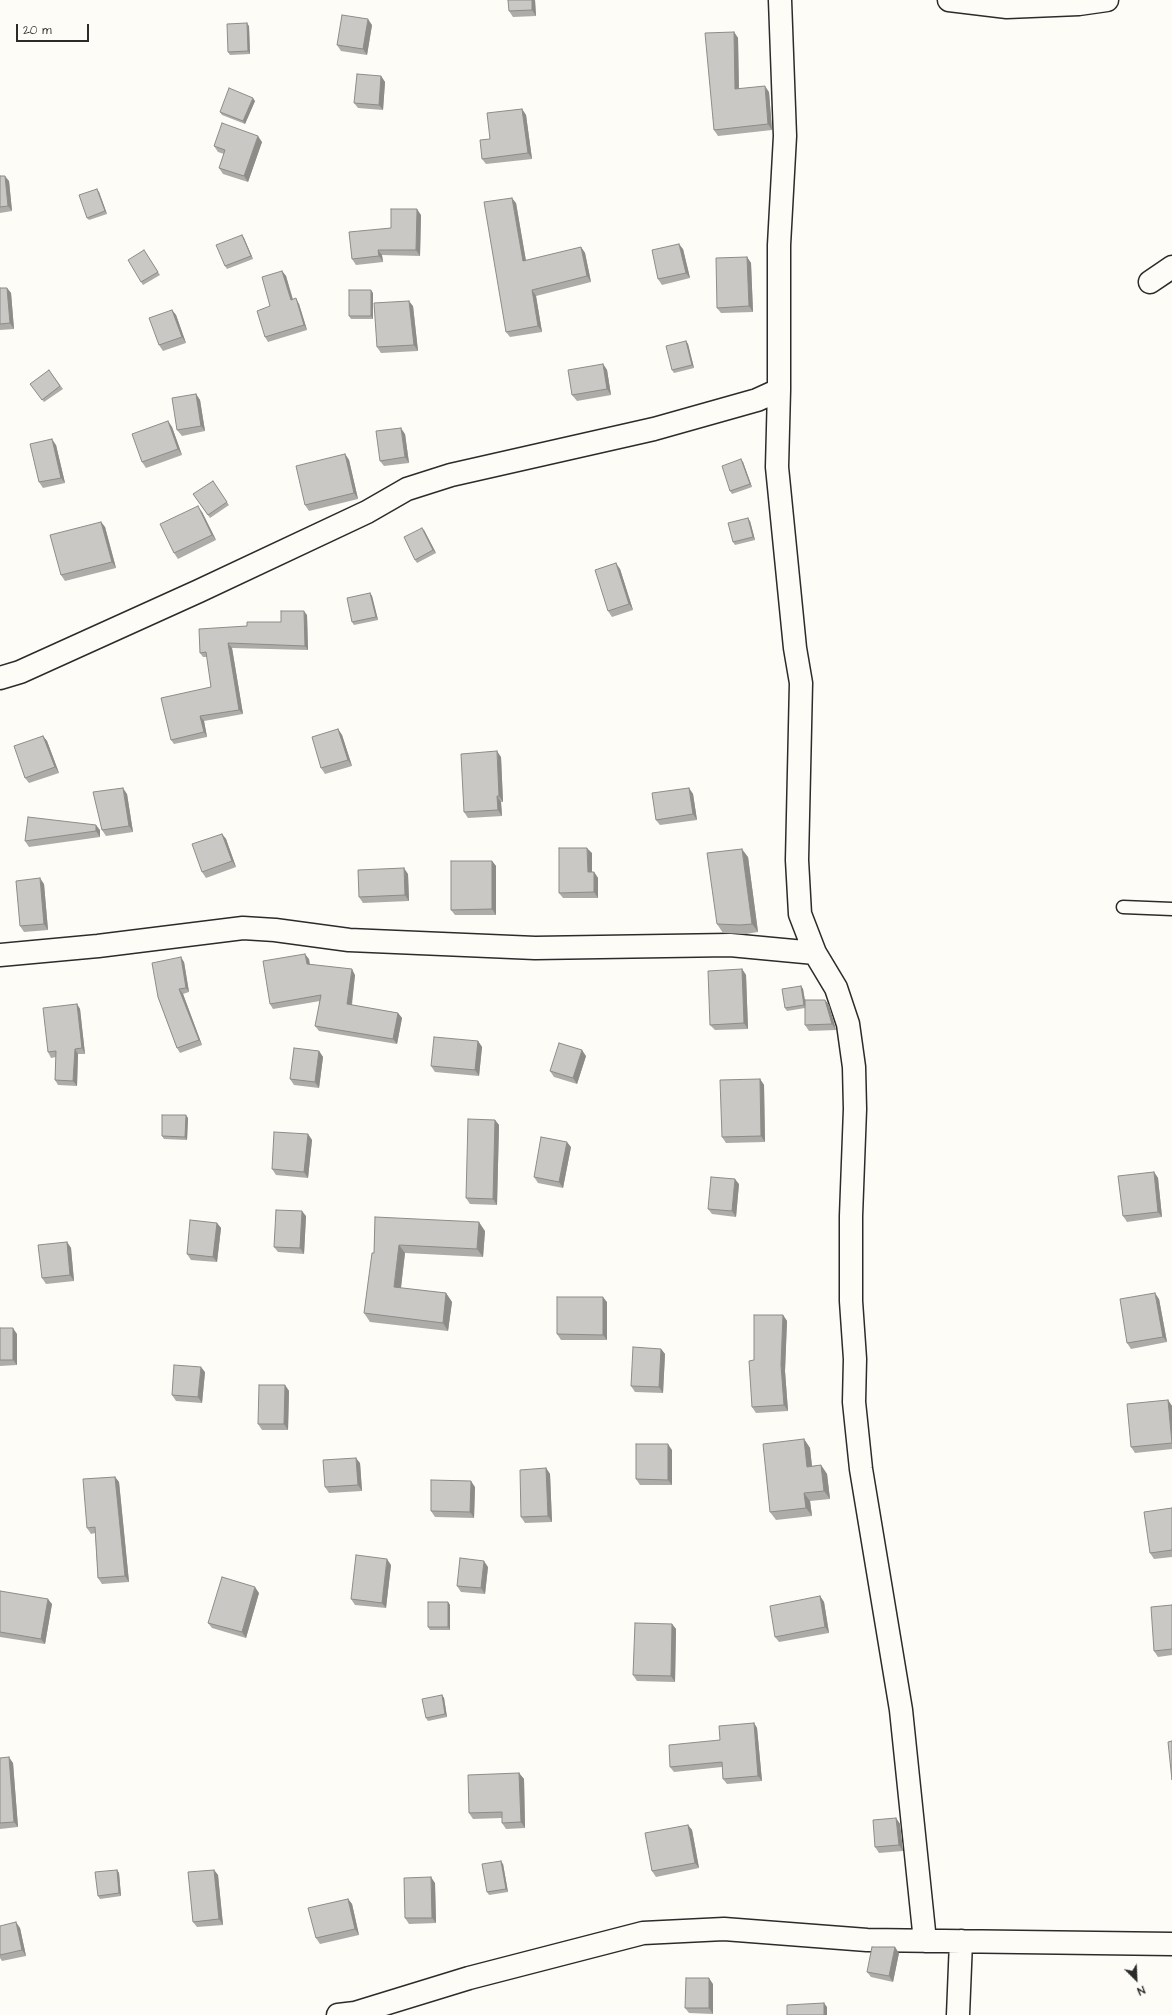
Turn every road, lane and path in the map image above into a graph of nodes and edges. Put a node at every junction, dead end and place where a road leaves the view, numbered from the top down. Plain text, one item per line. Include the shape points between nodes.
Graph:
1 (780, 0) edge
2 (949, 0) edge
3 (1107, 0) edge
4 (1172, 267) edge
5 (1150, 282) dead end
6 (779, 390) junction
7 (0, 678) edge
8 (1123, 907) dead end
9 (1172, 909) edge
10 (815, 953) junction
11 (0, 955) edge
12 (925, 1941) junction
13 (961, 1941) junction
14 (1172, 1944) edge
15 (338, 2015) edge
16 (958, 2015) edge

1 - 6 street via 785,136 779,245
2 - 3 street via 1006,7 1079,4
4 - 5 street
6 - 7 street via 757,400 654,429 451,475 407,489 367,512 206,587 20,672
6 - 10 street via 777,467 795,648 801,683 797,860 800,914
8 - 9 lane
10 - 11 street via 730,945 535,948 349,940 243,928
10 - 12 street via 836,988 848,1024 854,1067 856,1109 851,1294 855,1359 854,1402 861,1469 901,1710
12 - 13 street
12 - 15 street via 867,1940 724,1929 643,1934 469,1978 355,2013
13 - 14 street
13 - 16 street

